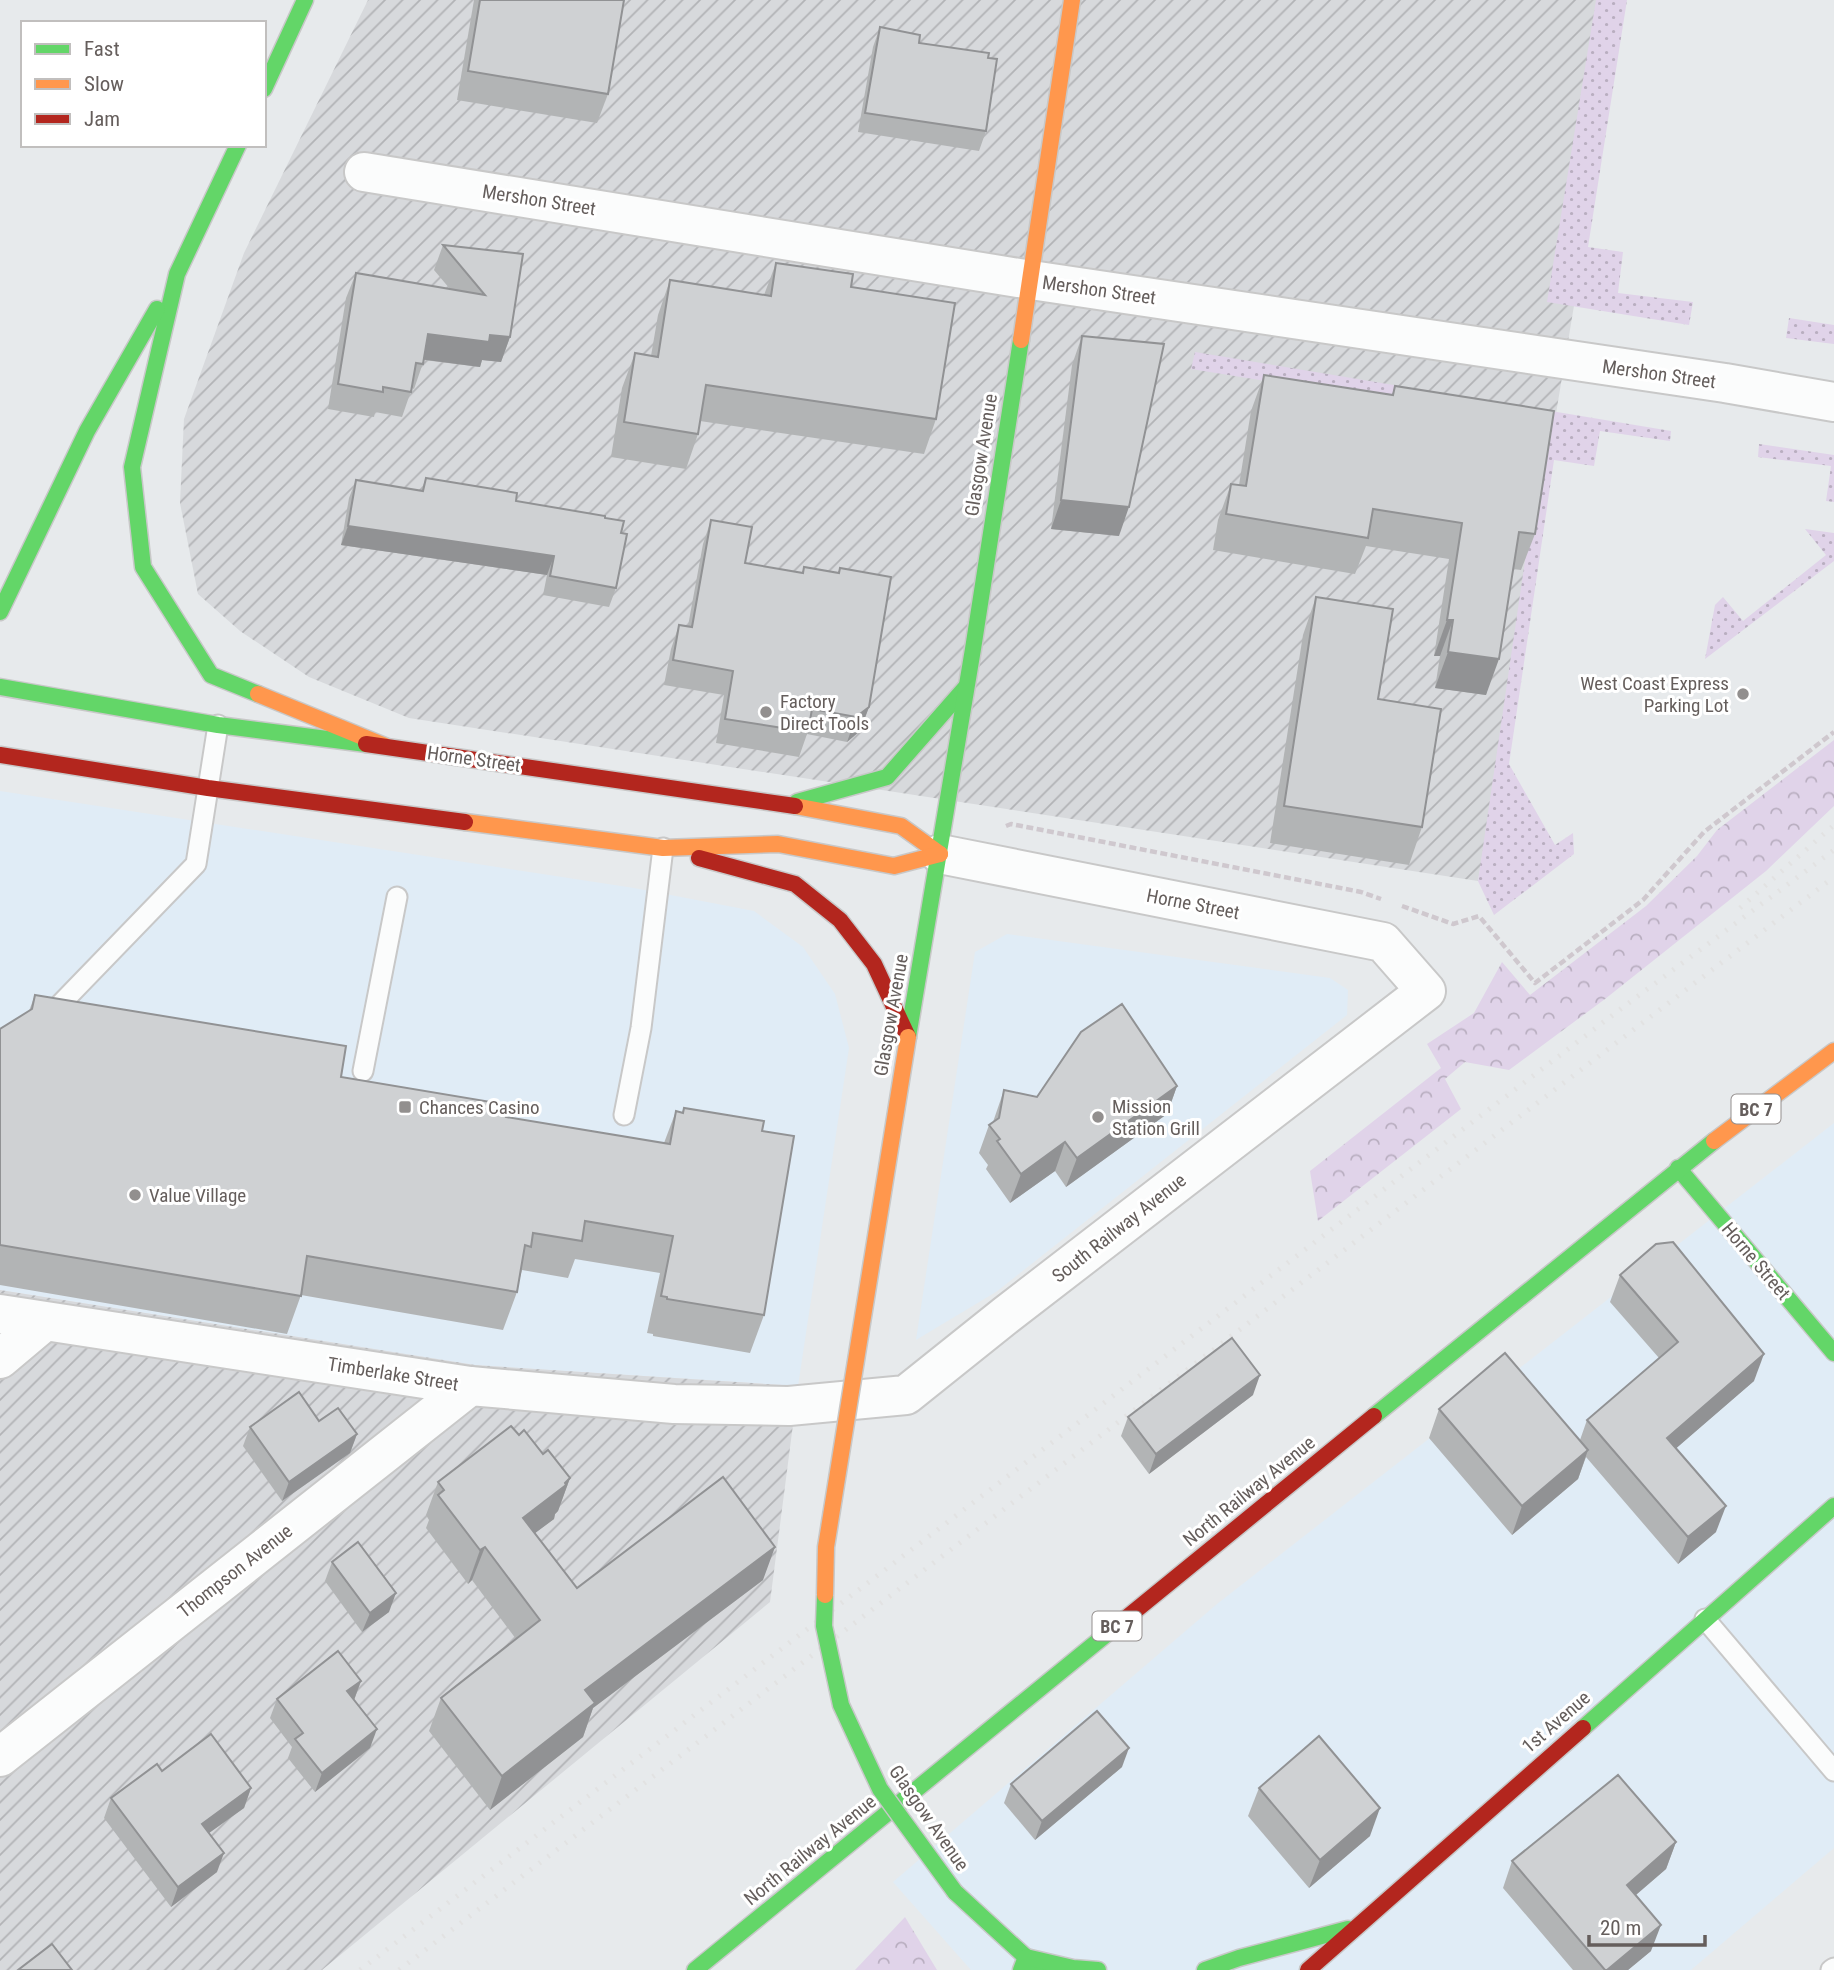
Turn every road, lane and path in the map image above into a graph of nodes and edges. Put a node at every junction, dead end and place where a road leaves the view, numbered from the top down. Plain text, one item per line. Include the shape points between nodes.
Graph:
1 (305, 0) edge
2 (1072, 0) edge
3 (266, 85) edge
4 (237, 147) edge
5 (364, 172) dead end
6 (177, 274) junction
7 (1031, 280) junction
8 (1834, 402) edge
9 (0, 612) edge
10 (0, 687) edge
11 (965, 688) junction
12 (218, 725) junction
13 (1834, 732) edge
14 (385, 746) junction
15 (0, 755) edge
16 (208, 788) junction
17 (788, 805) junction
18 (1003, 828) dead end
19 (663, 848) junction
20 (940, 853) junction
21 (397, 897) dead end
22 (1387, 901) dead end
23 (1401, 906) dead end
24 (1426, 991) joint
25 (47, 1018) edge
26 (908, 1037) junction
27 (1834, 1051) edge
28 (363, 1071) dead end
29 (624, 1115) dead end
30 (1678, 1168) junction
31 (0, 1314) edge
32 (44, 1322) junction
33 (1834, 1353) edge
34 (0, 1359) edge
35 (470, 1386) junction
36 (789, 1406) joint
37 (1834, 1506) edge
38 (1705, 1619) junction
39 (0, 1757) edge
40 (1834, 1771) edge
41 (1354, 1928) junction
42 (1023, 1963) edge
43 (695, 1970) edge
44 (1040, 1970) edge
45 (1098, 1970) edge
46 (1205, 1970) edge
47 (1308, 1970) edge

1 - 3 main road
2 - 7 main road, Glasgow Avenue
4 - 6 main road
5 - 7 street, Mershon Street
6 - 9 main road via 87,431
6 - 14 main road via 132,467 143,567 211,675
7 - 8 street, Mershon Street
7 - 11 main road, Glasgow Avenue
10 - 12 main road, Horne Street
11 - 17 main road via 887,777
11 - 20 main road, Glasgow Avenue
12 - 14 main road, Horne Street
12 - 16 lane
13 - 23 path via 1704,832 1643,900 1535,982 1479,916 1453,924
14 - 17 main road, Horne Street
15 - 16 main road, Horne Street
16 - 19 main road, Horne Street
16 - 25 lane via 196,864
17 - 20 main road, Horne Street via 901,826
18 - 22 path via 1012,824 1361,892
19 - 20 main road, Horne Street via 778,844 894,866
19 - 26 main road via 795,884 840,920 874,964
19 - 29 lane via 641,1028
20 - 24 street, Horne Street via 1383,942
20 - 26 main road, Glasgow Avenue
21 - 28 lane
24 - 36 street, South Railway Avenue via 906,1395
26 - 42 main road, Glasgow Avenue, bridge via 826,1546 824,1626 841,1705 880,1789 955,1892
27 - 30 main road, North Railway Avenue / BC 7
30 - 33 main road, Horne Street
30 - 43 main road, North Railway Avenue / BC 7
31 - 32 street, Timberlake Street
32 - 34 street
32 - 35 street, Timberlake Street
35 - 36 street, Timberlake Street via 674,1404
35 - 39 street, Thompson Avenue
37 - 38 main road, 1st Avenue
38 - 40 lane
38 - 41 main road, 1st Avenue
41 - 46 main road
41 - 47 main road, 1st Avenue
42 - 44 main road, Glasgow Avenue
42 - 45 main road

